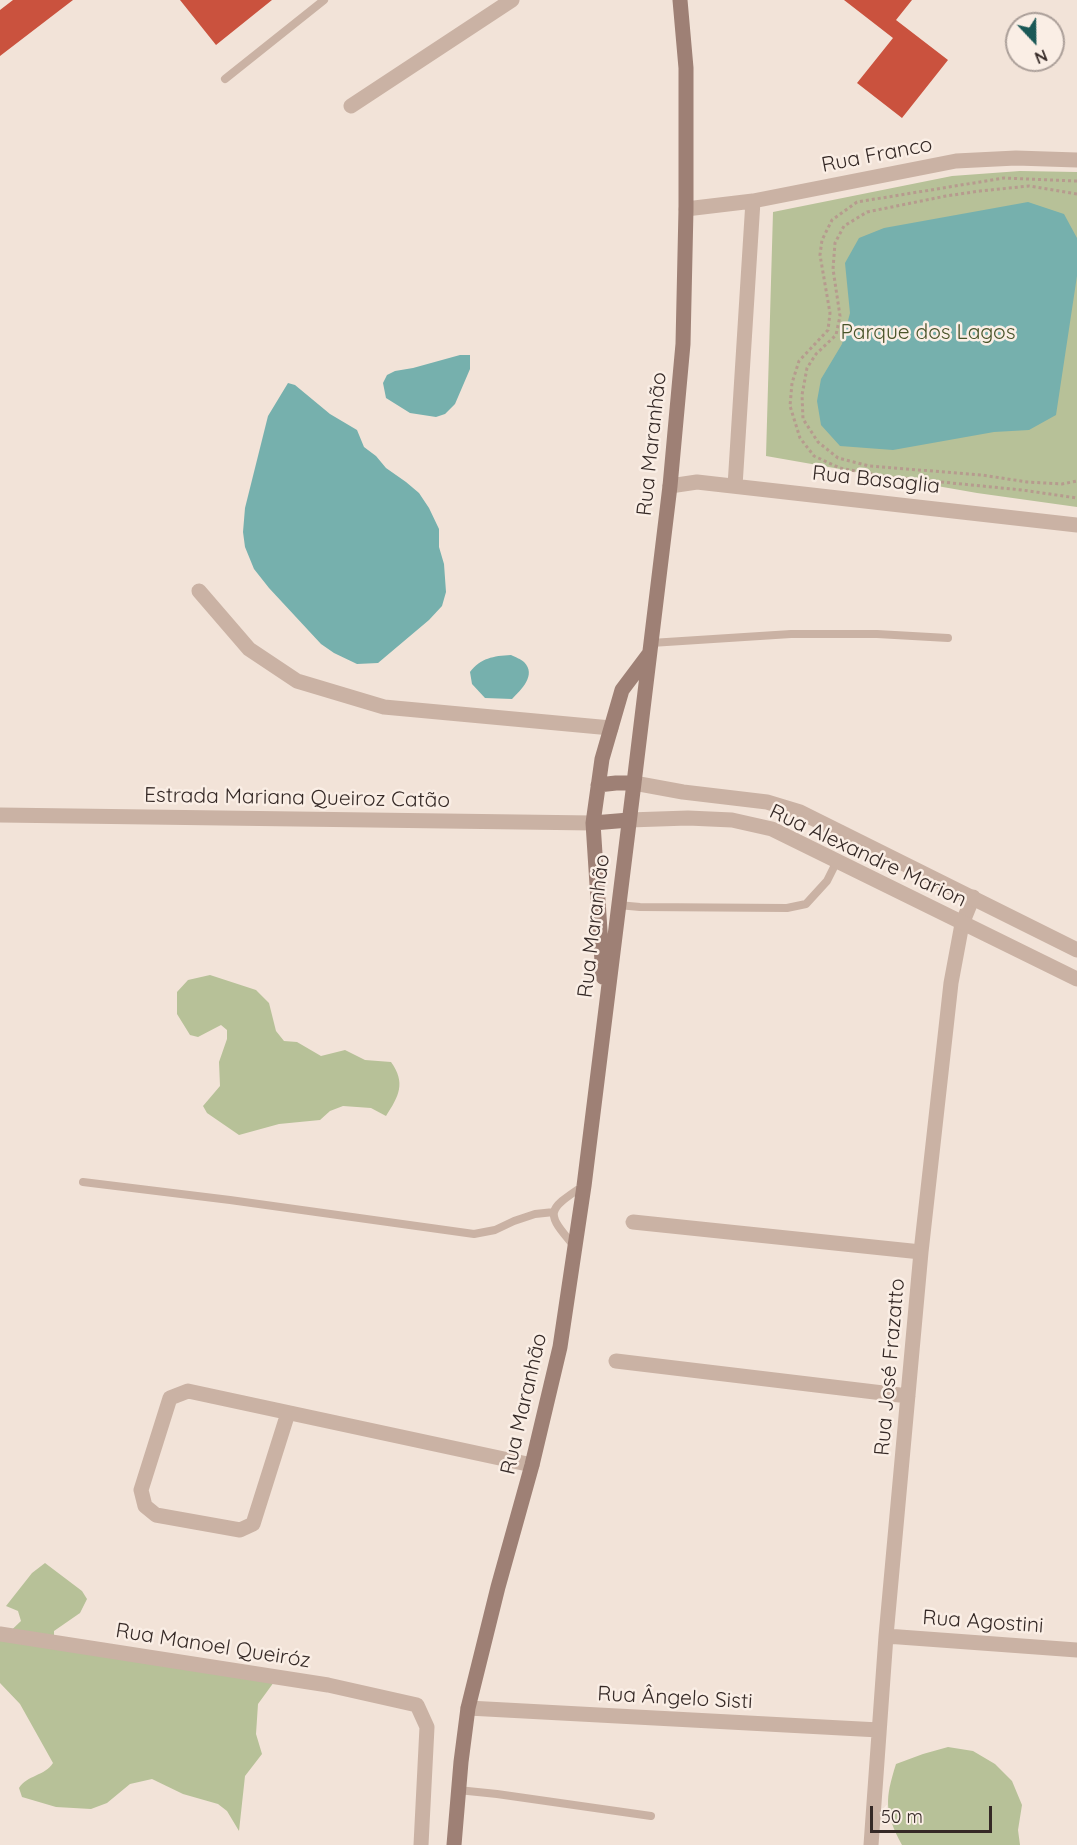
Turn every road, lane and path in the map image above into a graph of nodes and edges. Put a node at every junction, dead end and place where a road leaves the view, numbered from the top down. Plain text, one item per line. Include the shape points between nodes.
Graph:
1 (324, 0) edge
2 (512, 0) edge
3 (680, 0) edge
4 (225, 79) dead end
5 (351, 106) dead end
6 (1077, 160) edge
7 (1077, 181) edge
8 (1077, 194) edge
9 (753, 201) junction
10 (686, 209) junction
11 (1077, 481) edge
12 (670, 486) junction
13 (735, 486) junction
14 (1077, 498) edge
15 (1077, 525) edge
16 (199, 591) dead end
17 (948, 638) dead end
18 (650, 647) junction
19 (611, 728) junction
20 (634, 783) junction
21 (598, 785) junction
22 (0, 815) edge
23 (629, 820) junction
24 (593, 823) junction
25 (837, 861) junction
26 (973, 897) junction
27 (618, 905) junction
28 (962, 924) junction
29 (1077, 950) edge
30 (1077, 979) edge
31 (605, 1010) junction
32 (83, 1182) dead end
33 (584, 1186) junction
34 (554, 1212) junction
35 (633, 1222) dead end
36 (576, 1247) junction
37 (921, 1252) junction
38 (616, 1361) dead end
39 (908, 1396) junction
40 (288, 1413) junction
41 (532, 1465) junction
42 (0, 1634) edge
43 (886, 1636) junction
44 (1077, 1650) edge
45 (468, 1708) junction
46 (879, 1730) junction
47 (458, 1790) junction
48 (651, 1816) dead end
49 (421, 1845) edge
50 (454, 1845) edge
51 (871, 1845) edge

1 - 4 lane
2 - 5 street
3 - 10 main road, Rua Maranhão via 686,68
6 - 9 street, Rua Franco via 956,161
7 - 14 path via 1004,178 857,202 832,220 820,255 830,313 828,330 799,361 790,406 800,438 814,456 840,468
8 - 11 path via 1029,186 969,193 867,212 844,226 835,243 840,316 836,335 807,368 802,395 803,419 818,442 838,458 869,466 1027,482
9 - 10 street, Rua Franco
9 - 13 street
10 - 12 main road, Rua Maranhão via 683,344
12 - 13 street, Rua Basaglia via 697,482
12 - 18 main road, Rua Maranhão
13 - 15 street, Rua Basaglia
16 - 19 street via 249,649 297,681 384,706
17 - 18 lane via 791,634
18 - 19 main road via 622,690
18 - 20 main road, Rua Maranhão
19 - 21 main road
20 - 21 main road
20 - 23 main road, Rua Maranhão
20 - 26 street, Rua Alexandre Marion via 767,802 800,812
21 - 24 main road
22 - 24 street, Estrada Mariana Queiroz Catão
23 - 24 main road
23 - 25 street, Rua Alexandre Marion via 732,820 772,829
23 - 27 main road, Rua Maranhão
24 - 31 main road
25 - 27 lane via 827,881 806,904 787,908
25 - 28 street, Rua Alexandre Marion
26 - 28 street, Rua José Frazatto
26 - 29 street, Rua Alexandre Marion
27 - 31 main road, Rua Maranhão
28 - 30 street, Rua Alexandre Marion
28 - 37 street, Rua José Frazatto via 951,983
31 - 33 main road, Rua Maranhão
32 - 34 lane via 474,1234
33 - 34 lane via 556,1204
33 - 36 main road, Rua Maranhão
34 - 36 lane via 558,1227
35 - 37 street
36 - 41 main road, Rua Maranhão via 560,1347
37 - 39 street, Rua José Frazatto
38 - 39 street
39 - 43 street, Rua José Frazatto
40 - 40 street via 188,1391 170,1398 141,1490 145,1506 156,1515 240,1530 253,1524
40 - 41 street
41 - 45 main road, Rua Maranhão
42 - 49 street, Rua Manoel Queiróz via 328,1685 417,1705 427,1727
43 - 44 street, Rua Agostini
43 - 46 street, Rua José Frazatto
45 - 46 street, Rua Ângelo Sisti
45 - 47 main road, Rua Maranhão
46 - 51 street, Rua José Frazatto
47 - 48 lane
47 - 50 main road, Rua Maranhão

